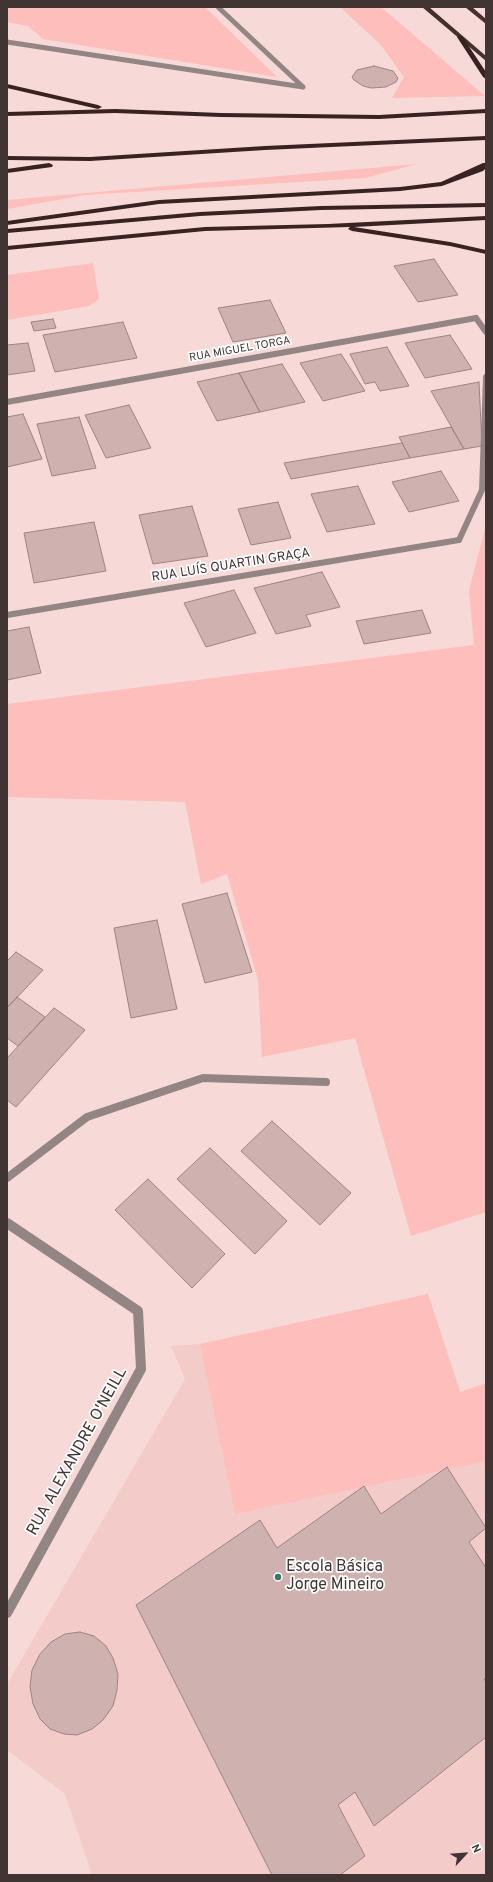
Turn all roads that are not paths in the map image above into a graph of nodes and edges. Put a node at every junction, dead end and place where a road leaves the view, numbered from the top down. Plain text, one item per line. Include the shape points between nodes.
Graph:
1 (218, 7) edge
2 (425, 7) edge
3 (468, 7) edge
4 (486, 22) edge
5 (460, 37) junction
6 (7, 42) edge
7 (486, 59) edge
8 (486, 77) edge
9 (7, 86) edge
10 (115, 111) junction
11 (486, 111) edge
12 (7, 114) edge
13 (486, 138) edge
14 (7, 158) edge
15 (90, 159) junction
16 (486, 165) edge
17 (7, 171) edge
18 (486, 205) edge
19 (486, 218) edge
20 (7, 223) edge
21 (328, 226) junction
22 (7, 231) edge
23 (7, 248) edge
24 (486, 252) edge
25 (486, 332) edge
26 (486, 377) edge
27 (7, 402) edge
28 (7, 615) edge
29 (326, 1082) dead end
30 (7, 1178) edge
31 (7, 1223) edge
32 (7, 1613) edge

1 - 6 street via 304,87
2 - 5 highway
3 - 4 highway
5 - 7 highway
5 - 8 highway
9 - 10 highway
10 - 11 highway via 379,117
10 - 12 highway
13 - 15 highway
14 - 15 highway
15 - 17 highway
16 - 20 highway via 442,184 400,189 159,202
18 - 22 highway via 321,208 200,214
19 - 21 highway
21 - 23 highway via 205,229
21 - 24 highway via 450,244
25 - 27 street, RUA MIGUEL TORGA via 476,318
26 - 28 street, RUA LUÍS QUARTIN GRAÇA via 482,490 460,540
29 - 30 street via 203,1078 87,1117
31 - 32 street, RUA ALEXANDRE O'NEILL via 138,1312 141,1369

